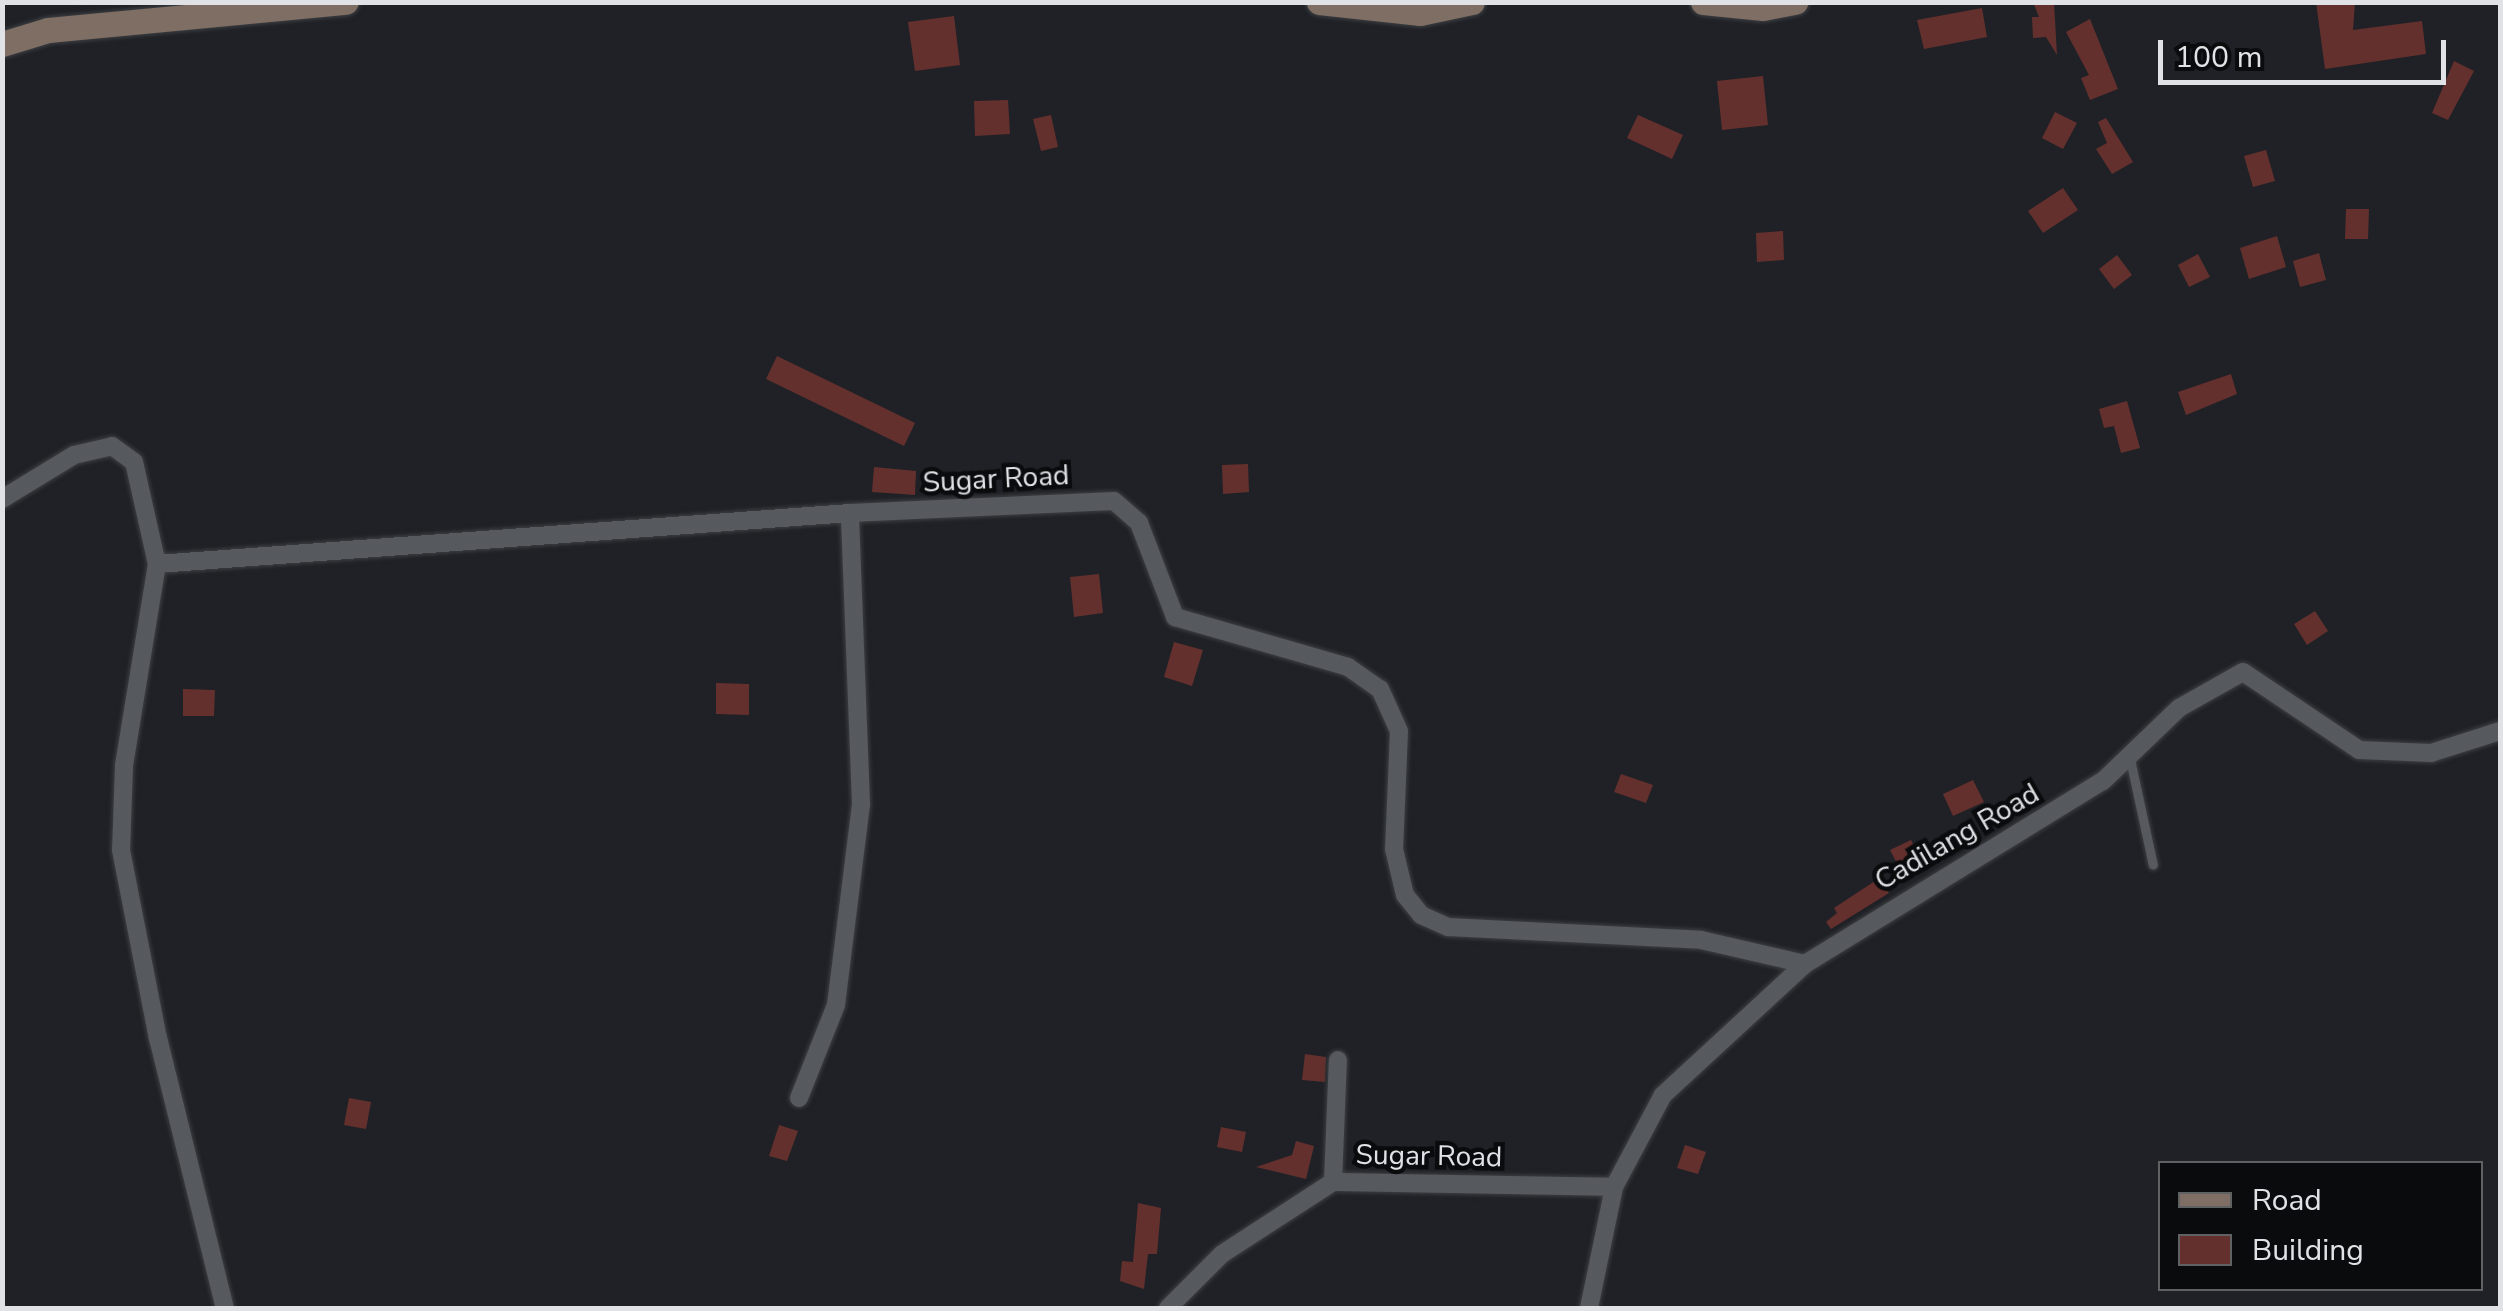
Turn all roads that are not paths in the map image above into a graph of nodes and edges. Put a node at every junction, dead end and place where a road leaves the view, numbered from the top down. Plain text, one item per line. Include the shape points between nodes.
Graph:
1 (346, 2) edge
2 (1319, 2) edge
3 (1472, 2) edge
4 (1703, 2) edge
5 (1795, 2) edge
6 (183, 11) edge
7 (2, 44) edge
8 (2, 498) edge
9 (850, 513) junction
10 (156, 564) junction
11 (2500, 732) edge
12 (2129, 756) junction
13 (2153, 865) dead end
14 (1806, 964) junction
15 (1338, 1060) dead end
16 (799, 1098) dead end
17 (1333, 1182) junction
18 (1614, 1187) junction
19 (225, 1308) edge
20 (1168, 1308) edge
21 (1590, 1308) edge

1 - 6 street
2 - 3 street via 1420,13
4 - 5 street via 1763,8
6 - 7 street via 48,30
8 - 10 street via 74,455 112,446 134,462 144,488
9 - 10 street, Sugar Road
9 - 14 street, Sugar Road via 1114,501 1139,523 1175,617 1348,666 1380,689 1399,731 1394,849 1405,896 1421,915 1448,928 1700,940
9 - 16 street via 861,804 836,1005
10 - 19 street via 124,766 121,850 158,1038
11 - 12 street, Cadilang Road via 2431,753 2360,750 2243,672 2179,708
12 - 13 lane
12 - 14 street, Cadilang Road via 2008,845 1878,915
14 - 18 street, Cadilang Road via 1663,1094
15 - 17 street
17 - 18 street, Sugar Road
17 - 20 street, Sugar Road via 1222,1254
18 - 21 street, Cadilang Road

